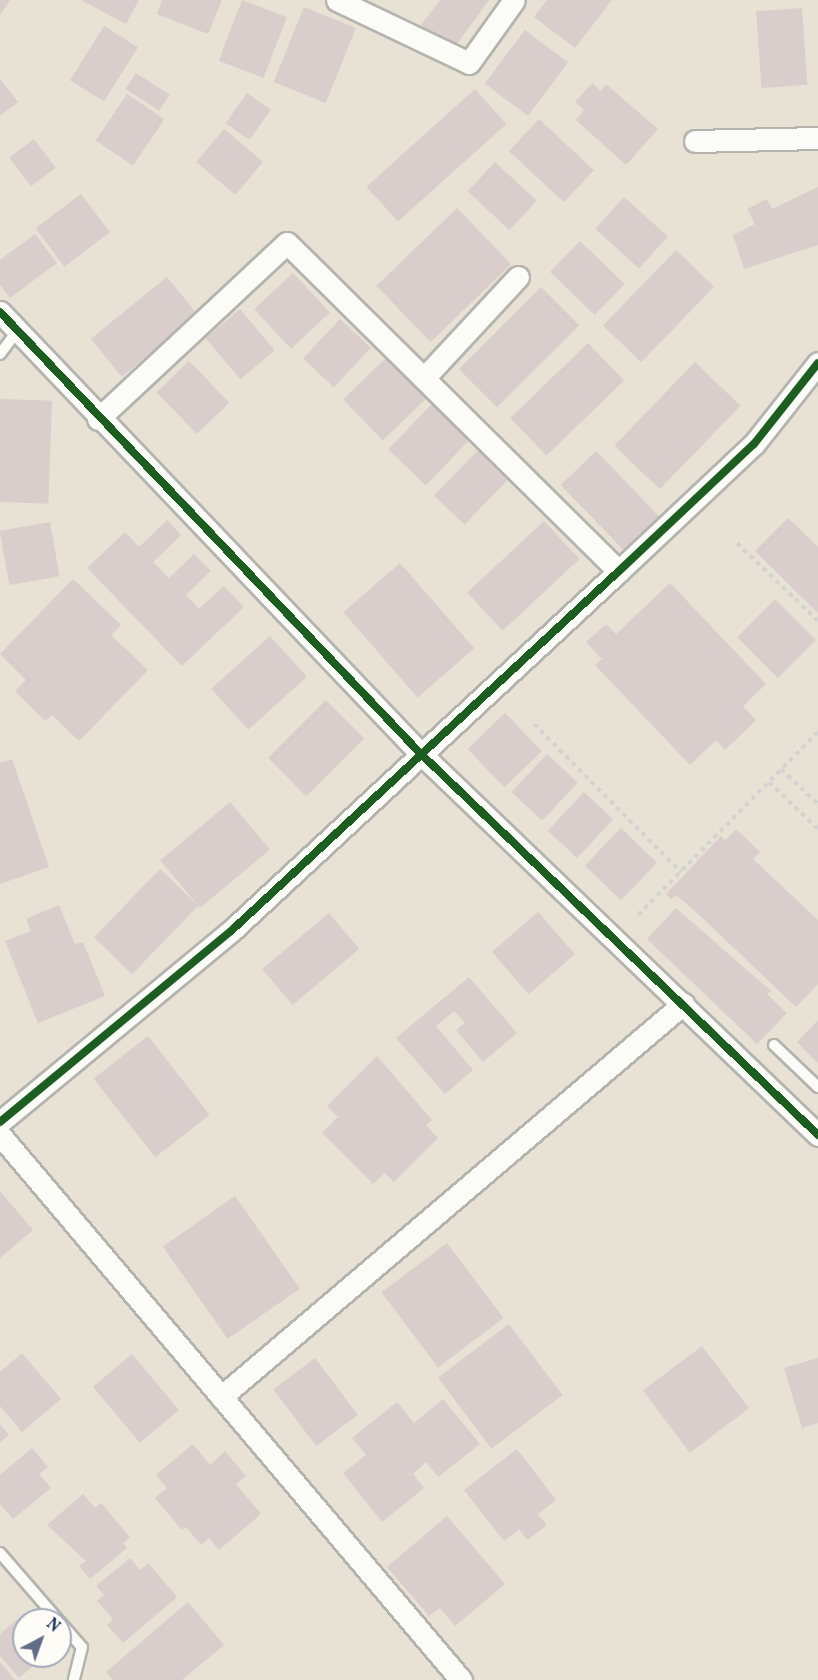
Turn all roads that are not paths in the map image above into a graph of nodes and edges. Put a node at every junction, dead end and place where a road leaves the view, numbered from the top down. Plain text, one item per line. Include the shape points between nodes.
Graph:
1 (337, 0) edge
2 (514, 0) edge
3 (818, 138) edge
4 (695, 141) dead end
5 (518, 277) dead end
6 (0, 312) edge
7 (16, 333) junction
8 (0, 354) edge
9 (818, 364) edge
10 (424, 378) junction
11 (98, 419) junction
12 (619, 571) junction
13 (420, 753) junction
14 (682, 1005) junction
15 (774, 1045) dead end
16 (818, 1087) edge
17 (0, 1122) edge
18 (818, 1134) edge
19 (0, 1135) edge
20 (222, 1397) junction
21 (0, 1553) edge
22 (48, 1608) edge
23 (72, 1636) edge
24 (74, 1680) edge
25 (461, 1680) edge

1 - 2 street via 469,63
3 - 4 street
5 - 10 street
6 - 7 street
7 - 8 lane
7 - 11 street
9 - 12 street via 754,444
10 - 11 street via 287,243
10 - 12 street
11 - 13 street
12 - 13 street
13 - 14 street
13 - 17 street via 231,931
14 - 18 street
14 - 20 street
15 - 16 lane
19 - 20 street
20 - 25 street
21 - 22 lane
23 - 24 lane via 82,1647

